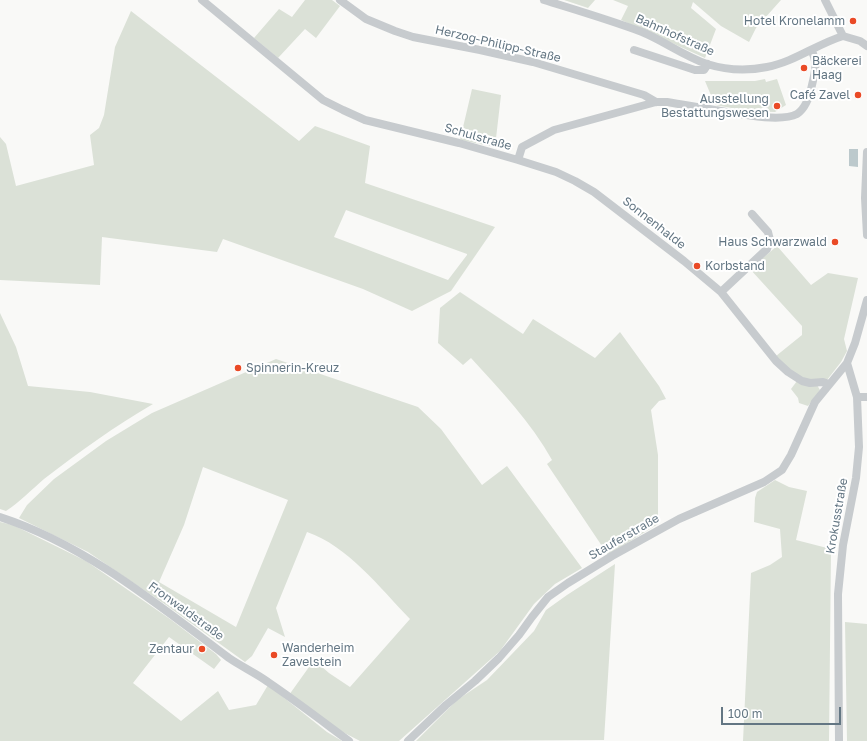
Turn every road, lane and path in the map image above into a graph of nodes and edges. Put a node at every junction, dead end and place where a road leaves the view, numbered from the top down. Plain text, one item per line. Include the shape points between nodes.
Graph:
1 (202, 0) edge
2 (340, 0) edge
3 (544, 0) edge
4 (825, 0) edge
5 (843, 36) junction
6 (867, 46) edge
7 (634, 50) dead end
8 (811, 50) junction
9 (708, 64) junction
10 (656, 102) junction
11 (867, 152) edge
12 (518, 160) junction
13 (752, 214) dead end
14 (867, 235) edge
15 (720, 292) junction
16 (867, 300) edge
17 (847, 363) junction
18 (829, 384) junction
19 (857, 397) junction
20 (867, 397) edge
21 (0, 517) edge
22 (349, 741) edge
23 (408, 741) edge
24 (839, 741) edge

1 - 12 street, Schulstraße via 324,100 343,110 365,120
2 - 10 street, Herzog-Philipp-Straße via 366,19 413,37 533,62 644,95
3 - 9 street, Bahnhofstraße via 650,36
4 - 5 street
5 - 6 street
5 - 8 street, Bahnhofstraße
7 - 9 street via 695,70 704,70
8 - 9 street, Bahnhofstraße via 766,68 736,69
8 - 10 street, Schulstraße via 815,57 810,95 803,109 790,116 744,115
10 - 12 street, Schulstraße via 554,130 522,148
11 - 14 street via 864,198
12 - 15 street, Sonnenhalde via 556,172 594,192
13 - 15 street via 768,232 770,240 767,249
15 - 18 street, Sonnenhalde via 776,361 788,372 802,381
16 - 17 street
17 - 18 street, Stauferstraße
17 - 19 street, Krokusstraße
18 - 23 street, Stauferstraße via 815,402 782,470 764,482 679,519 568,583 548,598 499,658
19 - 20 street
19 - 24 street, Krokusstraße via 859,447 838,594
21 - 22 street, Fronwaldstraße via 87,557 135,588

